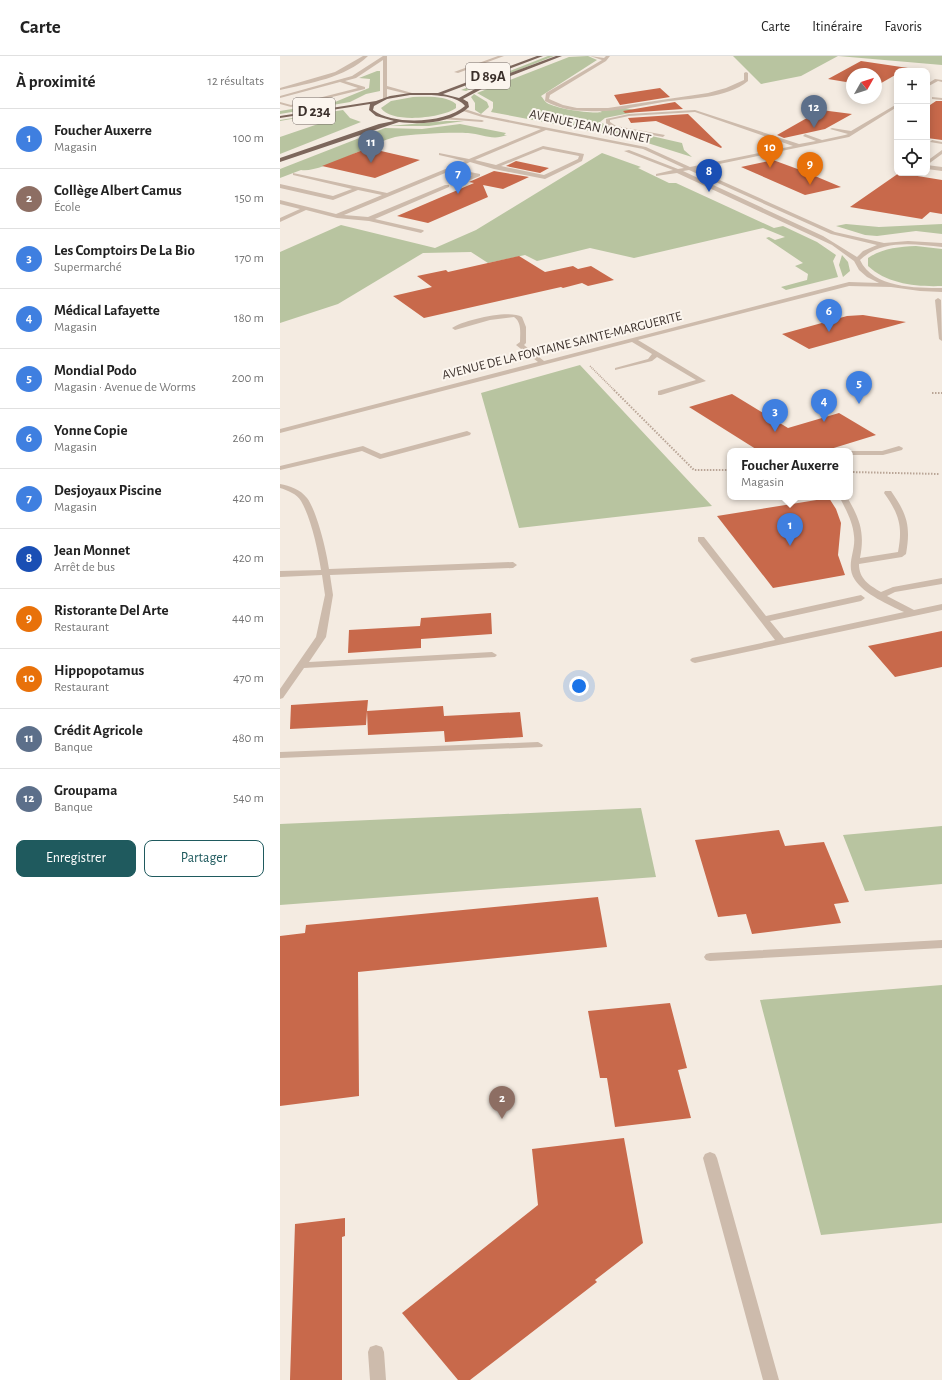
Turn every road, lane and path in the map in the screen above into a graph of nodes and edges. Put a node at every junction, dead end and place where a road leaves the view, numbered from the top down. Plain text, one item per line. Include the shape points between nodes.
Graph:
1 (366, 56) edge
2 (385, 56) edge
3 (502, 56) edge
4 (541, 56) edge
5 (560, 56) edge
6 (592, 56) edge
7 (606, 58) edge
8 (456, 72) dead end
9 (746, 73) dead end
10 (341, 81) junction
11 (942, 81) edge
12 (930, 84) edge
13 (386, 87) junction
14 (280, 89) edge
15 (410, 94) junction
16 (435, 94) junction
17 (280, 97) edge
18 (934, 98) dead end
19 (385, 99) junction
20 (460, 99) junction
21 (942, 99) edge
22 (377, 102) junction
23 (280, 103) edge
24 (348, 106) junction
25 (894, 107) edge
26 (370, 110) junction
27 (465, 110) junction
28 (377, 115) junction
29 (280, 116) edge
30 (444, 118) junction
31 (405, 120) junction
32 (545, 129) junction
33 (832, 129) dead end
34 (537, 132) junction
35 (852, 133) junction
36 (805, 135) dead end
37 (663, 136) dead end
38 (821, 141) junction
39 (932, 141) dead end
40 (942, 143) edge
41 (799, 146) junction
42 (942, 152) edge
43 (440, 154) dead end
44 (290, 156) junction
45 (280, 160) edge
46 (470, 160) junction
47 (930, 161) edge
48 (494, 167) junction
49 (930, 167) edge
50 (689, 168) junction
51 (450, 169) junction
52 (942, 169) edge
53 (677, 170) junction
54 (295, 174) dead end
55 (658, 175) dead end
56 (460, 182) dead end
57 (280, 186) edge
58 (447, 186) dead end
59 (358, 188) junction
60 (387, 195) junction
61 (280, 202) edge
62 (306, 208) junction
63 (337, 216) junction
64 (369, 219) junction
65 (280, 220) edge
66 (421, 231) dead end
67 (942, 238) edge
68 (924, 243) junction
69 (887, 245) junction
70 (942, 245) edge
71 (857, 260) junction
72 (864, 273) junction
73 (849, 284) junction
74 (890, 285) junction
75 (910, 289) junction
76 (942, 290) edge
77 (940, 299) edge
78 (455, 328) dead end
79 (942, 339) edge
80 (633, 340) junction
81 (656, 354) junction
82 (544, 363) junction
83 (617, 369) dead end
84 (661, 393) dead end
85 (932, 393) dead end
86 (942, 393) edge
87 (280, 431) edge
88 (467, 433) dead end
89 (899, 448) dead end
90 (853, 452) edge
91 (280, 468) edge
92 (853, 472) edge
93 (939, 474) dead end
94 (280, 486) edge
95 (888, 493) dead end
96 (845, 500) edge
97 (701, 539) dead end
98 (854, 562) junction
99 (513, 565) dead end
100 (325, 572) junction
101 (280, 574) edge
102 (942, 581) edge
103 (880, 596) junction
104 (861, 598) dead end
105 (942, 607) edge
106 (912, 613) junction
107 (764, 619) junction
108 (781, 641) junction
109 (492, 655) dead end
110 (695, 660) dead end
111 (301, 665) junction
112 (280, 696) edge
113 (538, 745) dead end
114 (280, 754) edge
115 (942, 944) edge
116 (710, 957) dead end
117 (710, 1158) dead end
118 (376, 1352) dead end
119 (378, 1380) edge
120 (771, 1380) edge

1 - 14 street via 344,71
2 - 10 street via 354,77
2 - 13 street
3 - 8 street
4 - 16 main road, D 89A
5 - 20 main road, D 89A via 466,94
6 - 7 street
7 - 9 street via 548,94 547,100 554,104 586,110 627,106 738,86 746,81
10 - 17 street
10 - 23 street via 363,88 291,106
11 - 12 street via 937,80
13 - 15 street
13 - 19 street
15 - 16 main road
15 - 19 main road
16 - 20 main road
18 - 21 street
19 - 22 main road
20 - 27 main road via 466,103
22 - 24 main road, D 234
22 - 26 main road
24 - 26 main road, D 234
24 - 29 main road, D 234
25 - 35 street
26 - 28 main road
27 - 30 main road
27 - 32 street, AVENUE JEAN MONNET
28 - 31 main road
28 - 44 main road via 371,122
30 - 31 main road
30 - 34 street, AVENUE JEAN MONNET via 472,120
31 - 44 main road
32 - 34 street
32 - 50 street, AVENUE JEAN MONNET via 644,148
33 - 35 street
34 - 46 street
34 - 53 street, AVENUE JEAN MONNET via 635,153
35 - 38 street
36 - 38 street
37 - 41 street via 615,127 608,123 608,119 629,114 695,111
38 - 41 street
39 - 40 street
41 - 50 street
42 - 47 street
43 - 46 street
44 - 45 main road
46 - 48 street
46 - 51 street
48 - 48 street via 545,177 580,160 582,156 543,147
49 - 52 street
50 - 53 street
50 - 69 street, AVENUE JEAN MONNET via 833,233
51 - 56 street via 478,175
51 - 60 street
53 - 55 street
53 - 71 street, AVENUE JEAN MONNET via 821,236
54 - 59 street
57 - 59 street via 333,198
58 - 64 street
59 - 60 street
60 - 63 street
61 - 62 street
62 - 63 street
62 - 65 street
63 - 64 street
64 - 66 street
67 - 68 street
68 - 69 street
68 - 70 street
69 - 71 street via 867,251
71 - 72 street via 858,267
72 - 73 street, AVENUE DE LA FONTAINE SAINTE-MARGUERITE
72 - 74 street
73 - 74 street, AVENUE DE LA FONTAINE SAINTE-MARGUERITE
73 - 80 street, AVENUE DE LA FONTAINE SAINTE-MARGUERITE
74 - 75 street
75 - 76 street
75 - 77 street
77 - 79 street
78 - 82 street via 514,315 522,322 523,343 519,345
80 - 81 street
80 - 82 street, AVENUE DE LA FONTAINE SAINTE-MARGUERITE
81 - 83 street via 650,360
81 - 84 street via 702,381
82 - 87 street, AVENUE DE LA FONTAINE SAINTE-MARGUERITE
85 - 86 path
88 - 91 street via 380,457 363,448
89 - 90 street via 883,452
92 - 93 path
94 - 100 street via 290,488 304,500 322,550
95 - 98 street via 901,510 906,534 902,554
96 - 98 street via 854,517 859,541
97 - 107 street
98 - 103 street via 859,580
99 - 100 street
100 - 101 street
100 - 111 street via 329,595 321,638
102 - 103 street via 893,590
103 - 106 street
104 - 107 street
105 - 106 street
106 - 108 street
107 - 108 street
108 - 110 street
109 - 111 street
111 - 112 street
113 - 114 street
115 - 116 street
117 - 120 street
118 - 119 street

